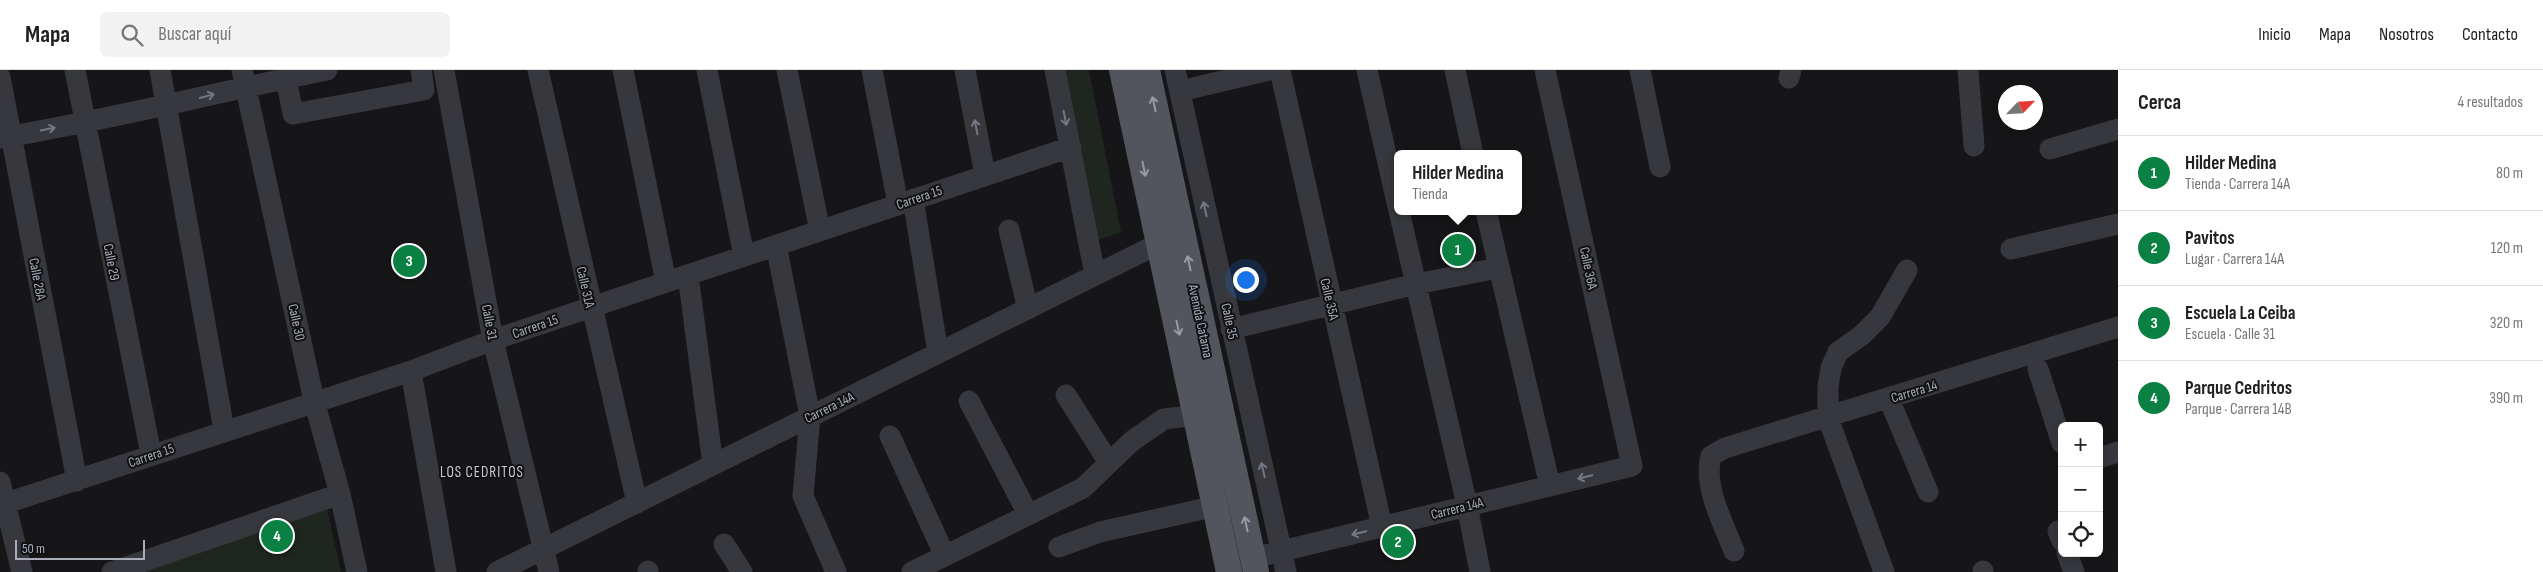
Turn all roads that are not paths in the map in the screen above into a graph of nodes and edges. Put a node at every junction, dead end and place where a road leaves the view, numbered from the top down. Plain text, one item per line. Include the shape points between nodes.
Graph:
1 (75, 70) edge
2 (160, 70) edge
3 (327, 70) edge
4 (421, 70) edge
5 (444, 70) edge
6 (538, 70) edge
7 (623, 70) edge
8 (707, 70) edge
9 (787, 70) edge
10 (872, 70) edge
11 (965, 70) edge
12 (1055, 70) edge
13 (1122, 70) edge
14 (1146, 70) edge
15 (1175, 70) edge
16 (1268, 70) edge
17 (1280, 70) edge
18 (1367, 70) edge
19 (1455, 70) edge
20 (1545, 70) edge
21 (1640, 70) edge
22 (1968, 70) edge
23 (0, 77) edge
24 (244, 78) edge
25 (286, 78) junction
26 (1180, 91) junction
27 (167, 106) junction
28 (84, 121) junction
29 (2118, 129) edge
30 (5, 137) edge
31 (1070, 146) junction
32 (1974, 146) dead end
33 (2050, 149) dead end
34 (1472, 150) edge
35 (1660, 167) dead end
36 (985, 175) junction
37 (1394, 189) edge
38 (906, 202) junction
39 (1400, 215) edge
40 (1487, 215) edge
41 (2118, 224) edge
42 (1009, 230) dead end
43 (820, 231) junction
44 (1160, 243) junction
45 (776, 245) junction
46 (2012, 249) dead end
47 (744, 256) junction
48 (1498, 268) junction
49 (1907, 270) dead end
50 (688, 275) junction
51 (1095, 275) junction
52 (666, 282) junction
53 (1416, 284) junction
54 (1331, 304) junction
55 (590, 308) junction
56 (1028, 309) junction
57 (2118, 326) edge
58 (1231, 329) junction
59 (493, 340) junction
60 (938, 353) junction
61 (2038, 369) dead end
62 (412, 371) junction
63 (1066, 395) dead end
64 (1889, 399) junction
65 (314, 401) junction
66 (969, 402) dead end
67 (1197, 415) junction
68 (810, 416) junction
69 (1828, 418) junction
70 (224, 430) junction
71 (2058, 431) edge
72 (890, 436) dead end
73 (2118, 452) edge
74 (151, 454) junction
75 (2103, 457) edge
76 (1108, 463) junction
77 (713, 464) junction
78 (1632, 466) joint
79 (0, 482) edge
80 (77, 482) junction
81 (1550, 486) junction
82 (1928, 492) dead end
83 (340, 494) junction
84 (2, 504) edge
85 (637, 504) junction
86 (1467, 505) junction
87 (1216, 506) junction
88 (1028, 514) junction
89 (1382, 527) junction
90 (724, 544) dead end
91 (1059, 547) dead end
92 (544, 548) junction
93 (1734, 551) dead end
94 (945, 556) junction
95 (2068, 557) edge
96 (1283, 562) edge
97 (1255, 565) edge
98 (22, 572) edge
99 (112, 572) edge
100 (357, 572) edge
101 (446, 572) edge
102 (497, 572) edge
103 (549, 572) edge
104 (742, 572) edge
105 (836, 572) edge
106 (912, 572) edge
107 (1229, 572) edge
108 (1480, 572) edge
109 (1884, 572) edge
110 (2074, 572) edge

1 - 28 street, Calle 29
2 - 27 street
3 - 25 street
4 - 25 street via 424,90 293,114
5 - 59 street, Calle 31
6 - 55 street, Calle 31A
7 - 52 street
8 - 47 street
9 - 43 street
10 - 38 street
36 -> 11 street
12 -> 31 street
13 -> 44 main road, Avenida Catama
97 -> 14 main road, Avenida Catama
15 - 26 street, Calle 35
16 - 26 street
17 - 54 street, Calle 35A
18 - 37 street
19 - 34 street
20 - 78 street, Calle 36A
21 - 35 street
22 - 32 street
23 - 30 street, Calle 28A
24 - 25 street
27 -> 24 street
24 - 65 street, Calle 30
58 -> 26 street, Calle 35
27 - 28 street
27 - 70 street
30 -> 28 street
28 - 74 street, Calle 29
29 - 33 street
30 - 80 street, Calle 28A
31 - 36 street, Carrera 15
31 - 51 street
36 - 38 street, Carrera 15
38 - 43 street, Carrera 15
38 - 60 street
39 - 53 street
40 - 48 street
41 - 46 street
42 - 56 street
43 - 45 street, Carrera 15
44 - 51 street, Carrera 14A
44 -> 67 main road, Avenida Catama
45 - 47 street, Carrera 15
45 - 68 street
47 - 50 street, Carrera 15
48 - 53 street
48 - 81 street
49 - 69 street via 1880,317 1862,336 1838,352 1828,387
50 - 52 street, Carrera 15
50 - 77 street
51 - 56 street, Carrera 14A
52 - 55 street, Carrera 15
53 - 54 street
53 - 86 street
54 - 58 street
54 - 89 street, Calle 35A
55 - 59 street, Carrera 15
55 - 85 street, Calle 31A
56 - 60 street, Carrera 14A
57 - 64 street, Carrera 14
96 -> 58 street, Calle 35
59 - 62 street, Carrera 15
59 - 92 street, Calle 31
60 - 68 street, Carrera 14A
61 - 71 street
62 - 65 street, Carrera 15
62 - 101 street
63 - 76 street
64 - 69 street, Carrera 14
64 - 82 street
65 - 70 street, Carrera 15
65 - 83 street, Calle 30
66 - 88 street
67 - 76 street via 1164,419
67 - 87 main road, Avenida Catama
68 - 77 street, Carrera 14A
68 - 105 street via 803,496
69 - 93 street, Carrera 14 via 1725,448 1711,456 1708,469 1710,487
69 - 109 street
70 - 74 street, Carrera 15
72 - 94 street
73 - 75 street
74 - 80 street, Carrera 15
76 - 88 street via 1082,488
77 - 85 street, Carrera 14A
78 -> 81 street, Carrera 14A
79 - 84 street
80 - 84 street, Carrera 15
81 - 86 street, Carrera 14A
83 - 99 street
83 - 100 street, Calle 30
84 - 98 street
85 - 92 street, Carrera 14A
86 - 89 street, Carrera 14A
86 - 108 street
87 - 91 street via 1100,532
87 - 107 main road, Avenida Catama
88 - 94 street
89 -> 96 street, Carrera 14A
90 - 104 street
92 - 102 street, Carrera 14A
92 - 103 street, Calle 31
94 - 106 street
95 - 110 street
96 - 97 street, Carrera 14A

